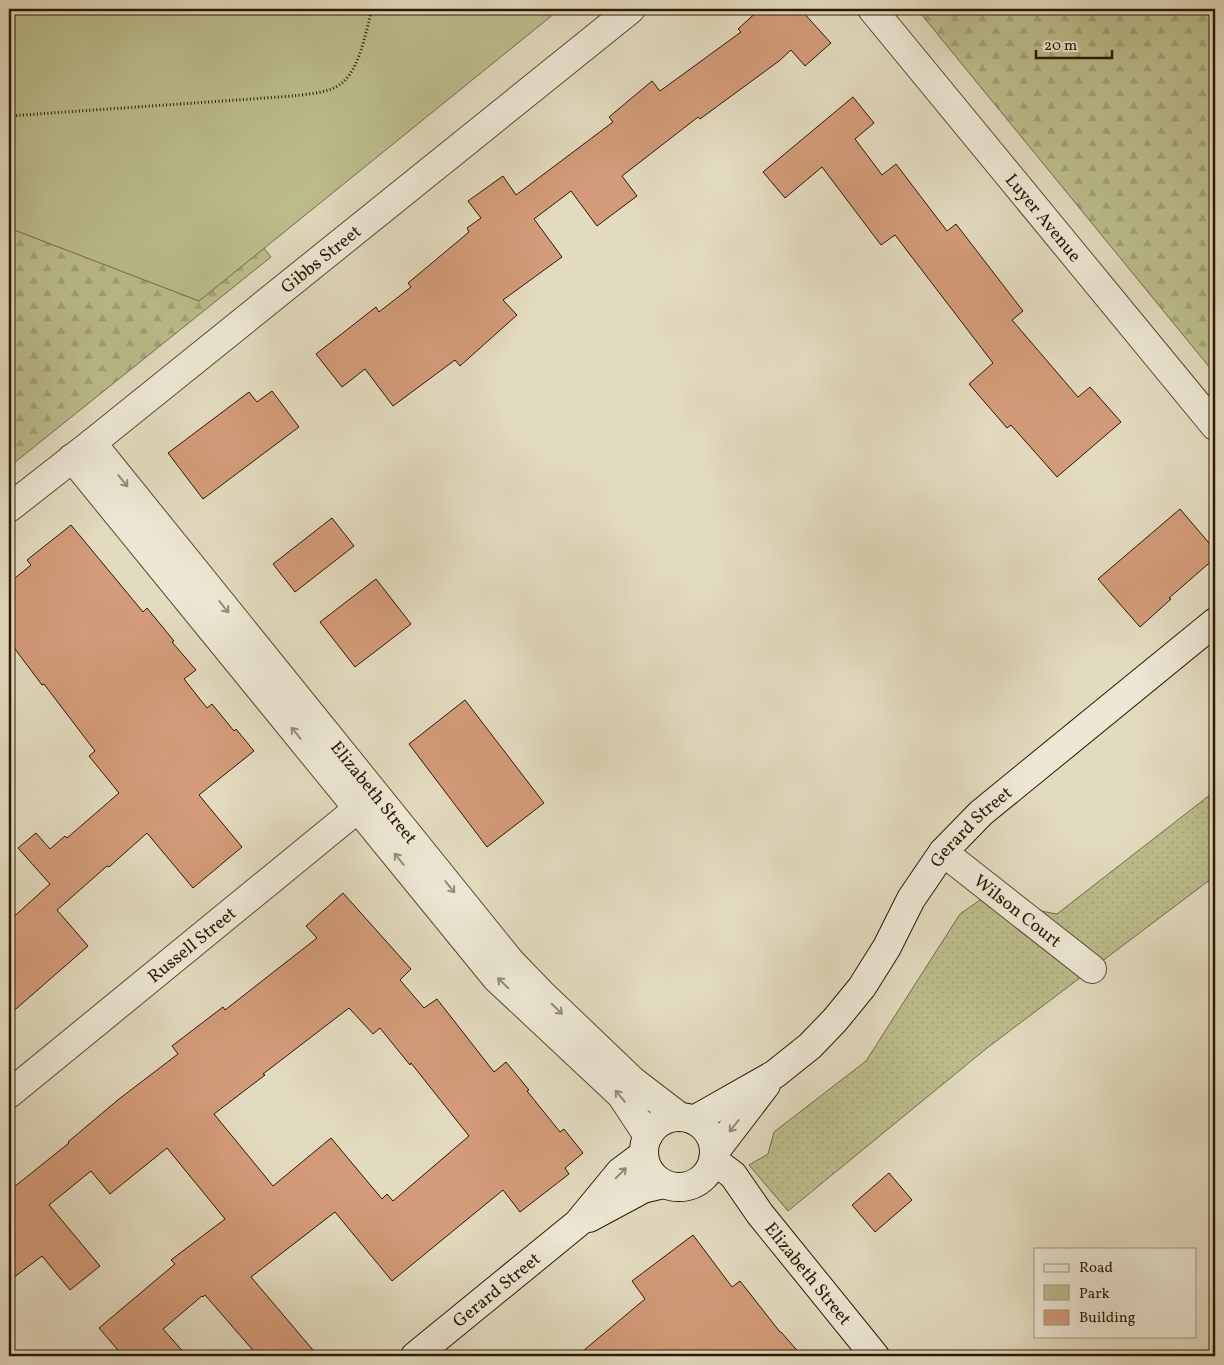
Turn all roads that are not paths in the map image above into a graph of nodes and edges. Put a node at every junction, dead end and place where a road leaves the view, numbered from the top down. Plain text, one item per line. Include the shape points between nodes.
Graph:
1 (632, 9) edge
2 (872, 9) edge
3 (1215, 426) edge
4 (82, 451) junction
5 (9, 508) edge
6 (1215, 622) edge
7 (367, 802) junction
8 (943, 852) junction
9 (1092, 968) dead end
10 (775, 1074) junction
11 (9, 1094) edge
12 (687, 1118) junction
13 (646, 1145) junction
14 (709, 1164) junction
15 (664, 1184) junction
16 (578, 1223) junction
17 (415, 1356) edge
18 (875, 1356) edge

1 - 4 street, Gibbs Street
2 - 3 street, Luyer Avenue
4 - 5 street, Gibbs Street
4 - 7 street, Elizabeth Street
6 - 8 street, Gerard Street via 981,813
7 - 11 street, Russell Street
7 -> 12 street, Elizabeth Street via 541,993 633,1081
13 -> 7 street, Elizabeth Street via 621,1096 496,978
8 - 9 street, Wilson Court
8 - 10 street, Gerard Street via 911,899 888,947 862,987 810,1046
10 - 12 street, Gerard Street
10 -> 14 street, Gerard Street
12 - 13 street via 661,1121 654,1127
12 - 14 street via 709,1133 713,1143
13 - 15 street via 646,1163
16 -> 13 street, Gerard Street
14 - 15 street via 692,1184
14 - 18 street, Elizabeth Street via 733,1175 760,1214
15 - 16 street, Gerard Street via 643,1189
16 - 17 street, Gerard Street

